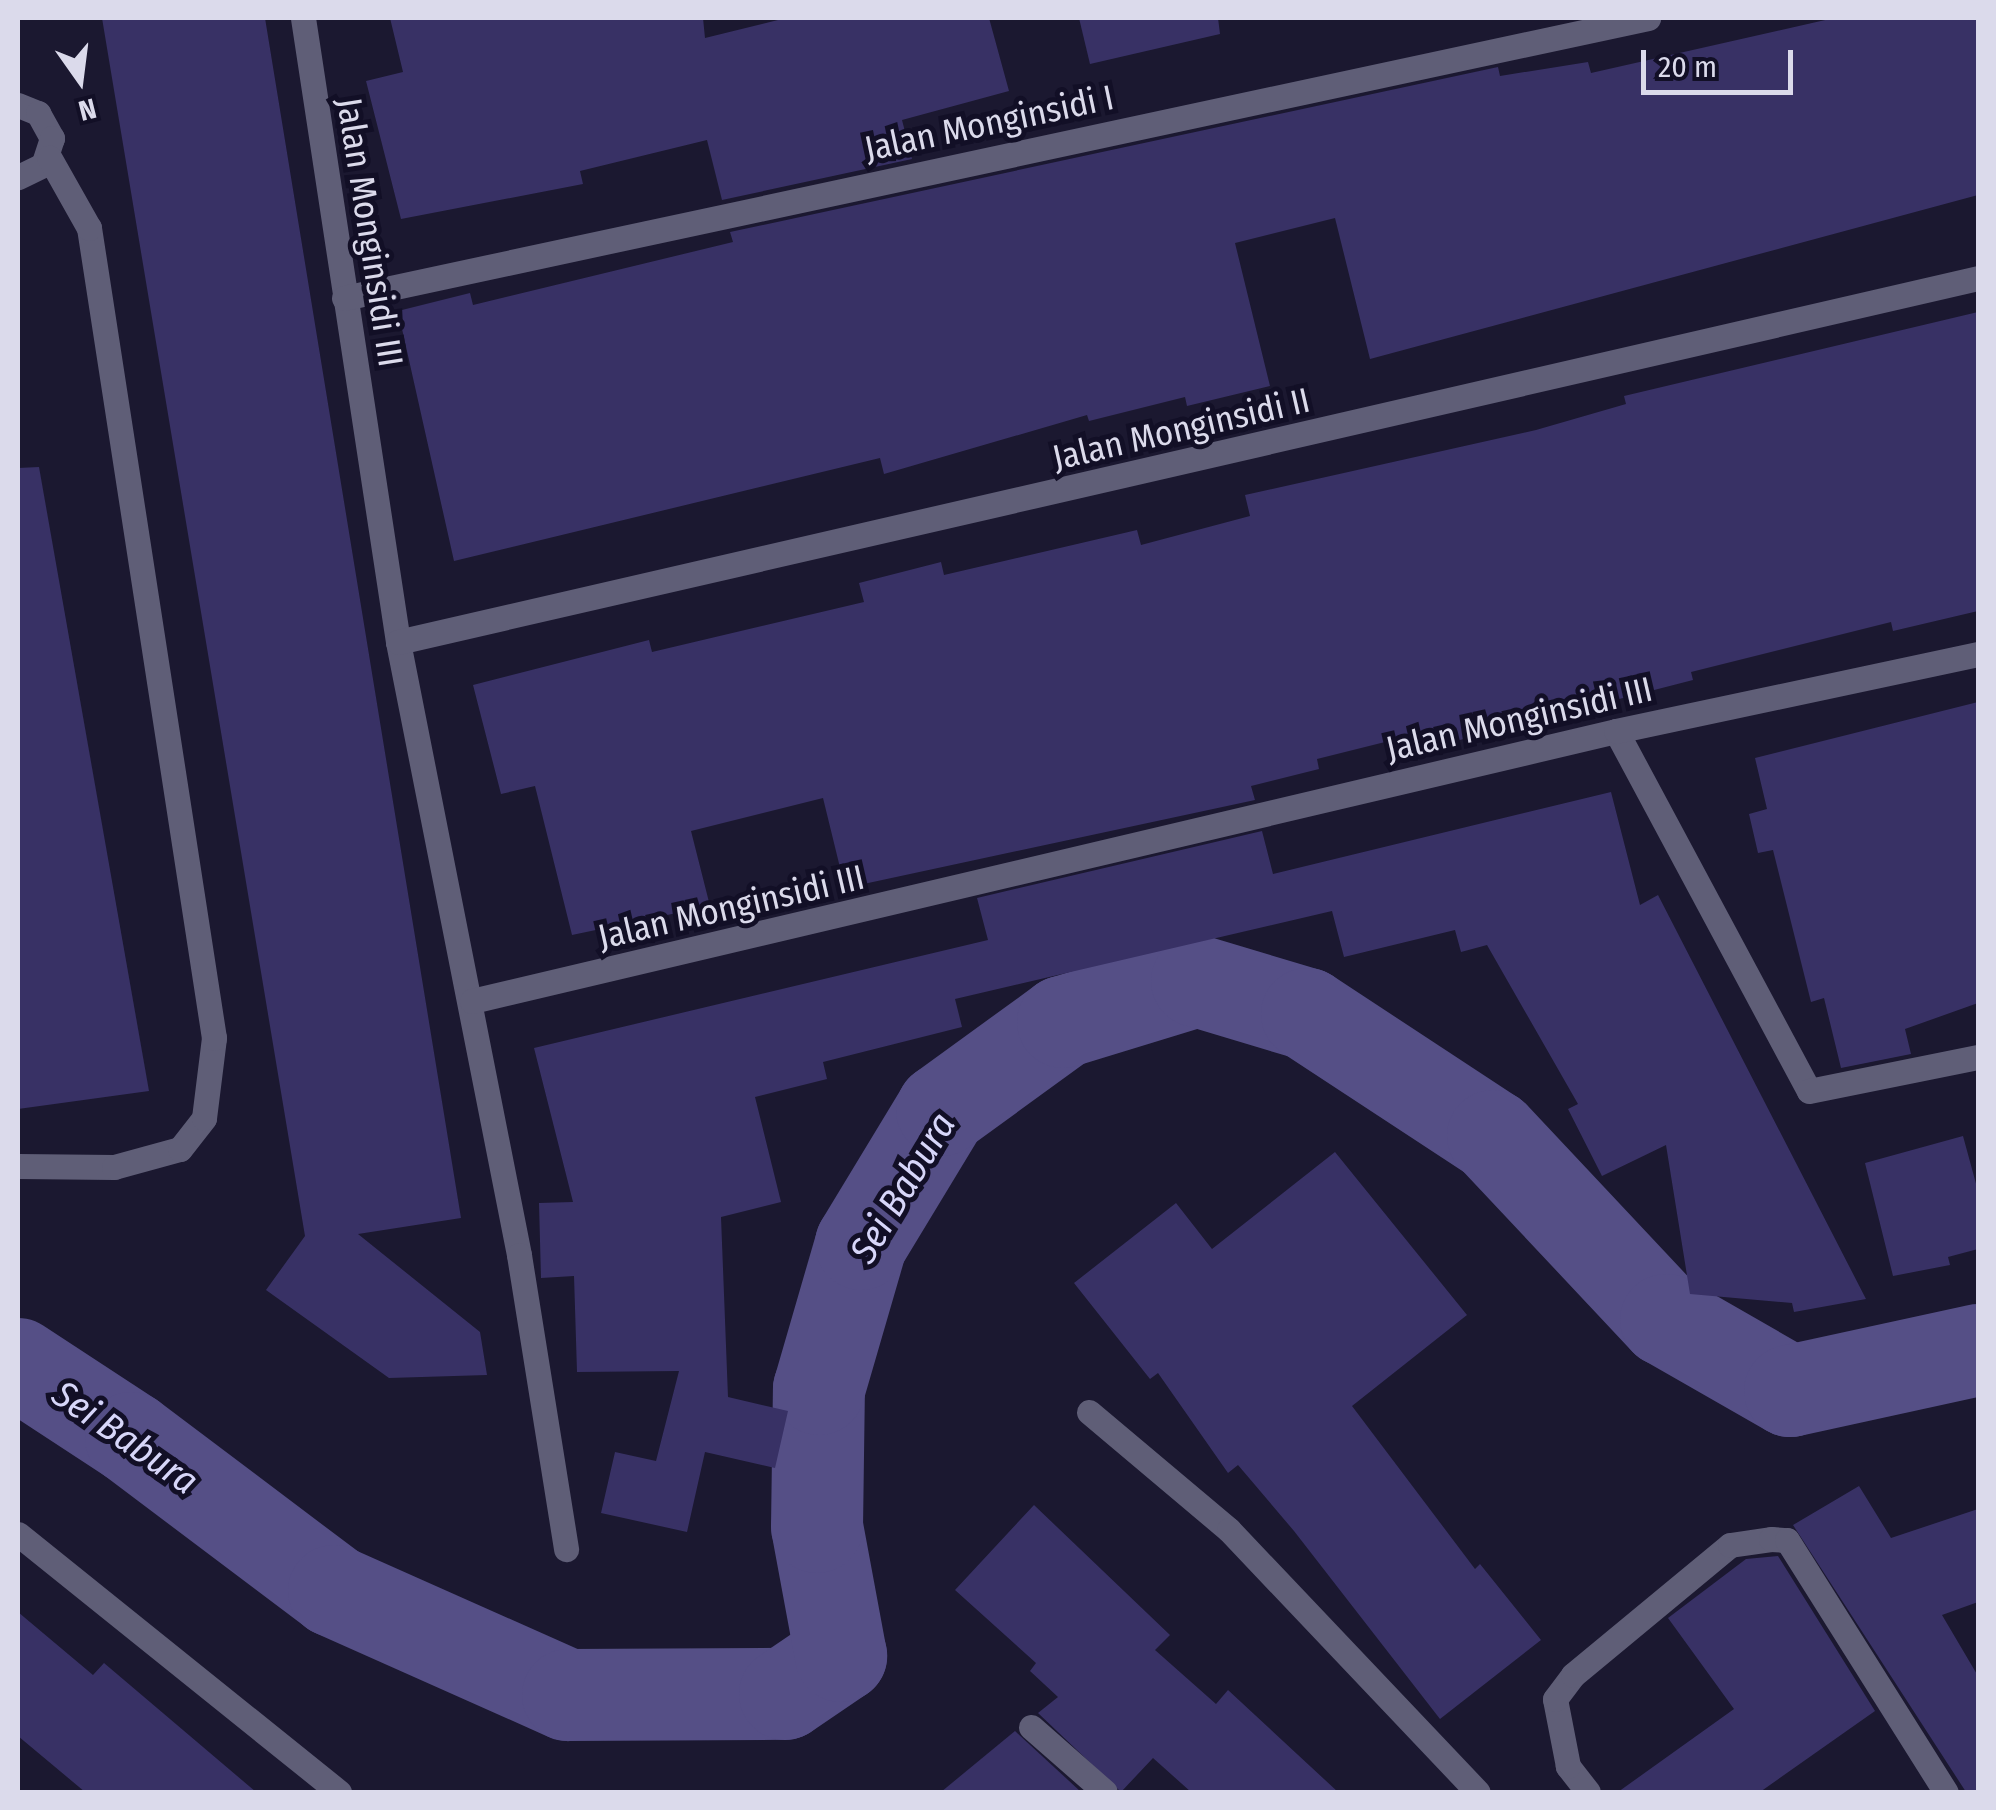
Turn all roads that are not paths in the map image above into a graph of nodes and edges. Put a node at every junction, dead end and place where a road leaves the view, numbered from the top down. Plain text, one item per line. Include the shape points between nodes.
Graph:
1 (303, 18) edge
2 (1648, 18) edge
3 (18, 106) edge
4 (48, 157) junction
5 (18, 177) edge
6 (1978, 278) edge
7 (344, 298) junction
8 (398, 642) junction
9 (1978, 654) edge
10 (1616, 731) junction
11 (472, 1001) junction
12 (1978, 1057) edge
13 (18, 1166) edge
14 (1089, 1412) dead end
15 (18, 1534) edge
16 (566, 1549) dead end
17 (1032, 1727) dead end
18 (338, 1792) edge
19 (1105, 1792) edge
20 (1478, 1792) edge
21 (1588, 1792) edge
22 (1946, 1792) edge

1 - 7 street, Jalan Monginsidi III
2 - 7 street, Jalan Monginsidi I
3 - 4 street via 44,120
4 - 5 street
4 - 13 street via 89,228 214,1038 204,1118 180,1149 114,1167
6 - 8 street, Jalan Monginsidi II
7 - 8 street, Jalan Monginsidi III
8 - 11 street, Jalan Monginsidi III
9 - 10 street, Jalan Monginsidi III
10 - 11 street, Jalan Monginsidi III
10 - 12 street via 1809,1091 1826,1094
11 - 16 street
14 - 20 street via 1229,1530
15 - 18 street
17 - 19 street
21 - 22 street via 1568,1766 1555,1699 1573,1675 1730,1544 1771,1538 1787,1540

